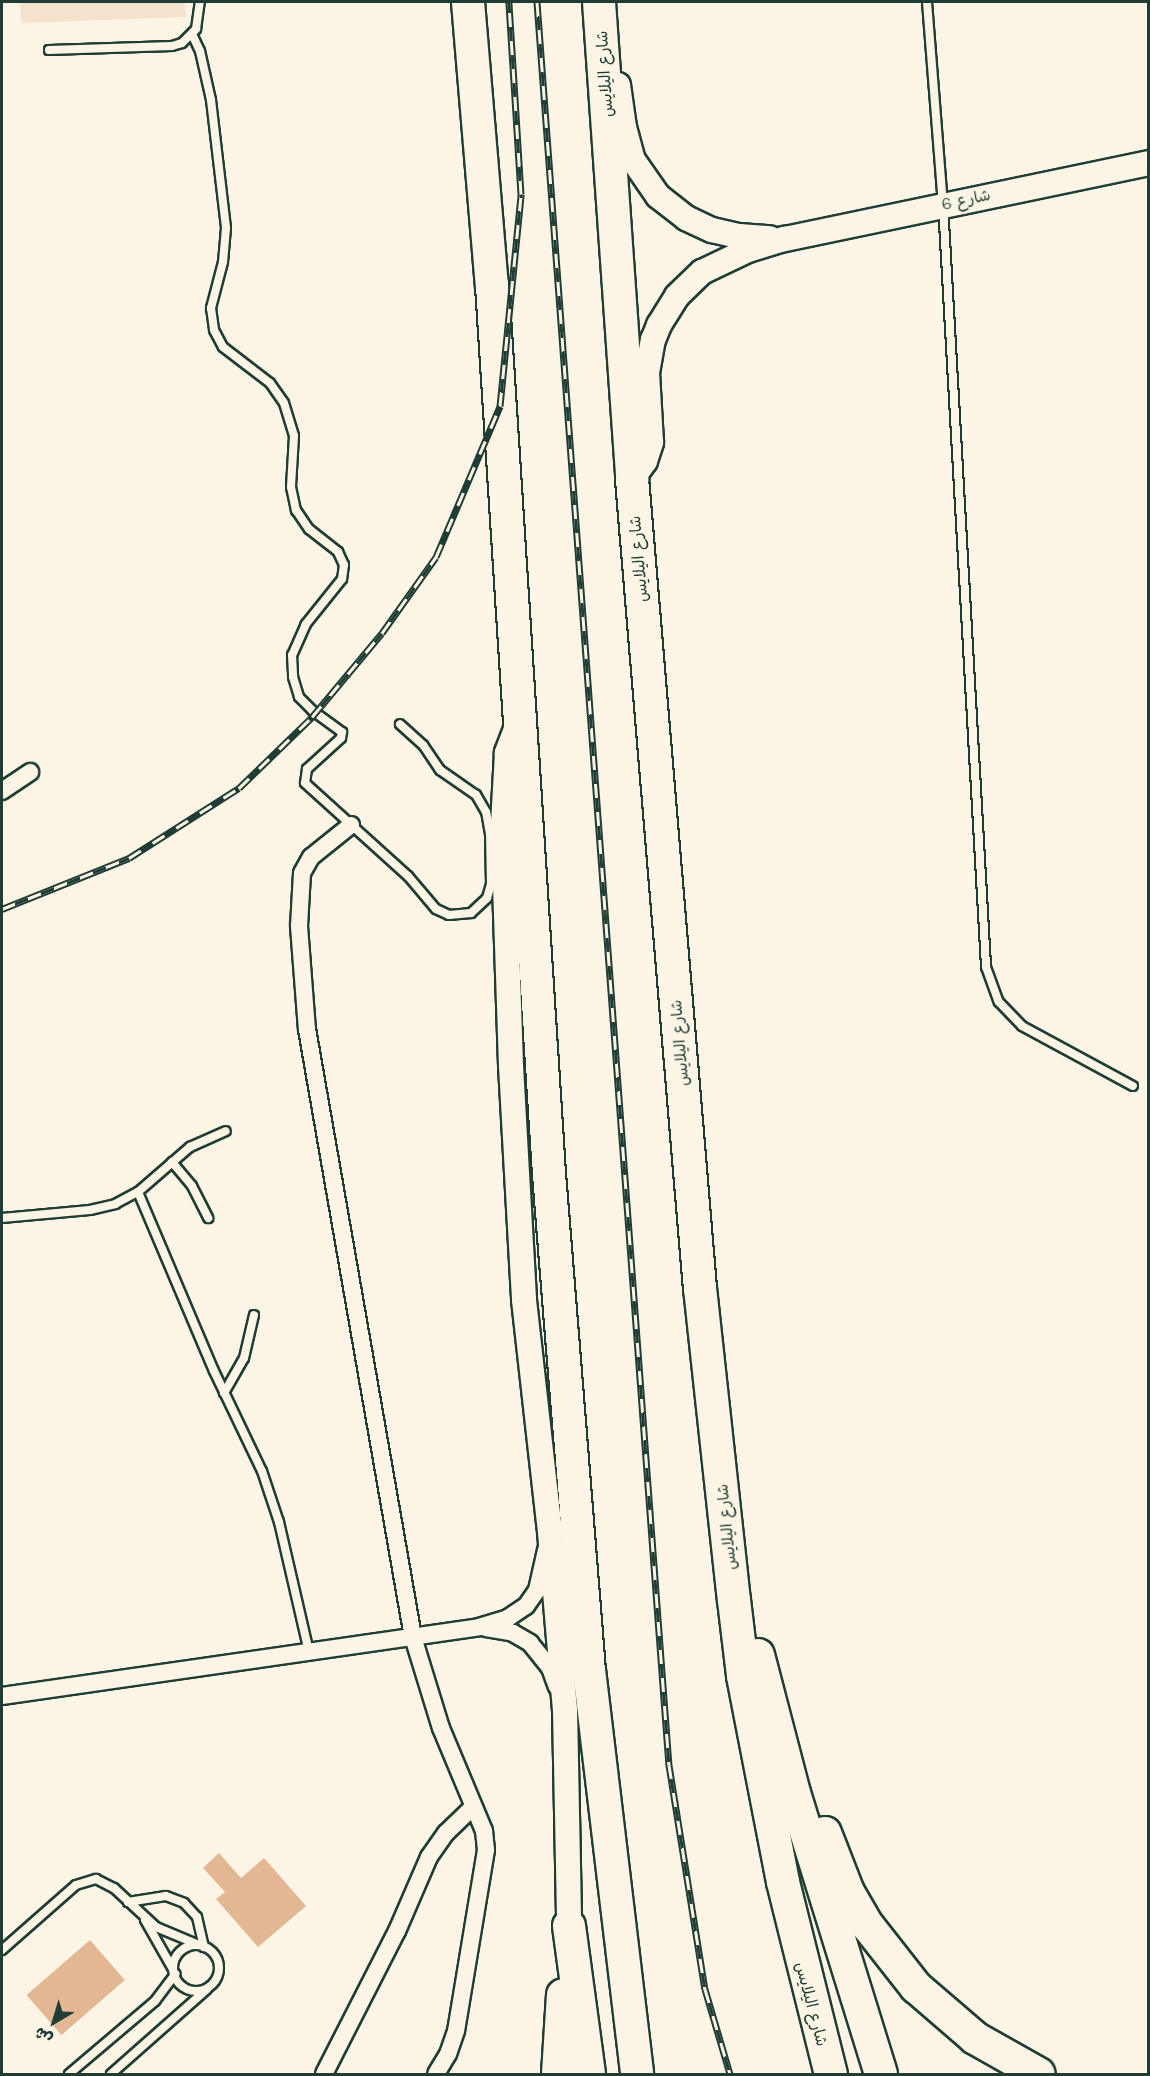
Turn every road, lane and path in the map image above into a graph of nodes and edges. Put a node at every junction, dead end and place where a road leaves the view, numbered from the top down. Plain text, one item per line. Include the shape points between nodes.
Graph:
1 (200, 2) edge
2 (468, 2) edge
3 (599, 2) edge
4 (927, 2) edge
5 (192, 34) junction
6 (601, 35) junction
7 (50, 50) dead end
8 (1149, 163) edge
9 (943, 204) junction
10 (785, 239) junction
11 (632, 478) junction
12 (522, 723) junction
13 (400, 724) dead end
14 (30, 772) dead end
15 (2, 790) edge
16 (351, 825) junction
17 (1133, 1086) dead end
18 (226, 1131) dead end
19 (172, 1162) junction
20 (138, 1192) junction
21 (2, 1218) edge
22 (208, 1218) dead end
23 (254, 1315) dead end
24 (224, 1393) junction
25 (550, 1532) junction
26 (734, 1600) junction
27 (479, 1628) junction
28 (413, 1637) junction
29 (309, 1652) junction
30 (2, 1696) edge
31 (565, 1709) junction
32 (794, 1793) junction
33 (473, 1807) junction
34 (128, 1902) junction
35 (143, 1918) junction
36 (569, 1926) junction
37 (201, 1946) junction
38 (2, 1950) edge
39 (174, 1972) junction
40 (211, 1986) junction
41 (69, 2074) edge
42 (111, 2074) edge
43 (324, 2074) edge
44 (436, 2074) edge
45 (558, 2074) edge
46 (589, 2074) edge
47 (637, 2074) edge
48 (831, 2074) edge
49 (881, 2074) edge
50 (1039, 2074) edge

1 - 5 lane via 199,20
2 - 12 highway
3 - 6 highway, شارع اليلايس
4 - 9 lane
5 - 7 lane via 172,46
5 - 16 lane via 200,51 210,100 226,228 212,309 214,330 224,347 270,383 284,403 294,436 291,487 296,510 309,529 338,552 344,565 342,579 299,634 292,667 299,697 342,732 341,738 304,773 305,783
6 - 10 street via 615,61 631,152 639,171 658,196 686,218 712,230
6 - 11 highway, شارع اليلايس
8 - 9 street, شارع 6
9 - 10 street, شارع 6
9 - 17 lane via 986,967 999,1002 1022,1026
10 - 11 street via 717,263 689,283 667,310 653,340 647,373 651,442 645,461
11 - 26 highway, شارع اليلايس via 700,1288
12 - 25 street via 515,730 507,753 504,919 524,1300
12 - 47 highway via 549,1174 588,1658
13 - 16 lane via 423,745 440,770 468,787 483,803 491,855 487,898 471,913 442,913
14 - 15 street
16 - 28 street via 311,857 302,873 301,975 309,1041
18 - 19 lane via 201,1140
19 - 20 lane
19 - 22 lane via 192,1186
20 - 21 lane via 97,1209
20 - 24 lane
23 - 24 lane via 244,1358
24 - 29 lane via 252,1447 271,1496
25 - 27 street via 540,1581 532,1599 508,1618
25 - 31 street
26 - 32 highway via 759,1658
26 - 48 highway, شارع اليلايس via 743,1676 780,1870
27 - 28 street
27 - 31 street via 513,1633 530,1643 550,1668
28 - 29 street
28 - 33 street via 441,1728
29 - 30 street
31 - 36 street
32 - 49 highway
32 - 50 highway via 821,1823 848,1892 868,1926 916,1987 975,2038
33 - 43 street via 446,1833 429,1857 401,1923
33 - 44 street via 484,1831 486,1859 456,2031
34 - 35 lane
34 - 37 lane via 160,1896 184,1903 197,1917
34 - 38 lane via 106,1882 86,1880
35 - 37 lane
35 - 39 lane
36 - 45 highway via 563,1959
36 - 46 highway
37 - 39 lane via 191,1946 178,1955
37 - 40 lane via 218,1961 218,1975
39 - 40 lane via 179,1982 194,1991
39 - 41 lane via 155,2001
40 - 42 lane

